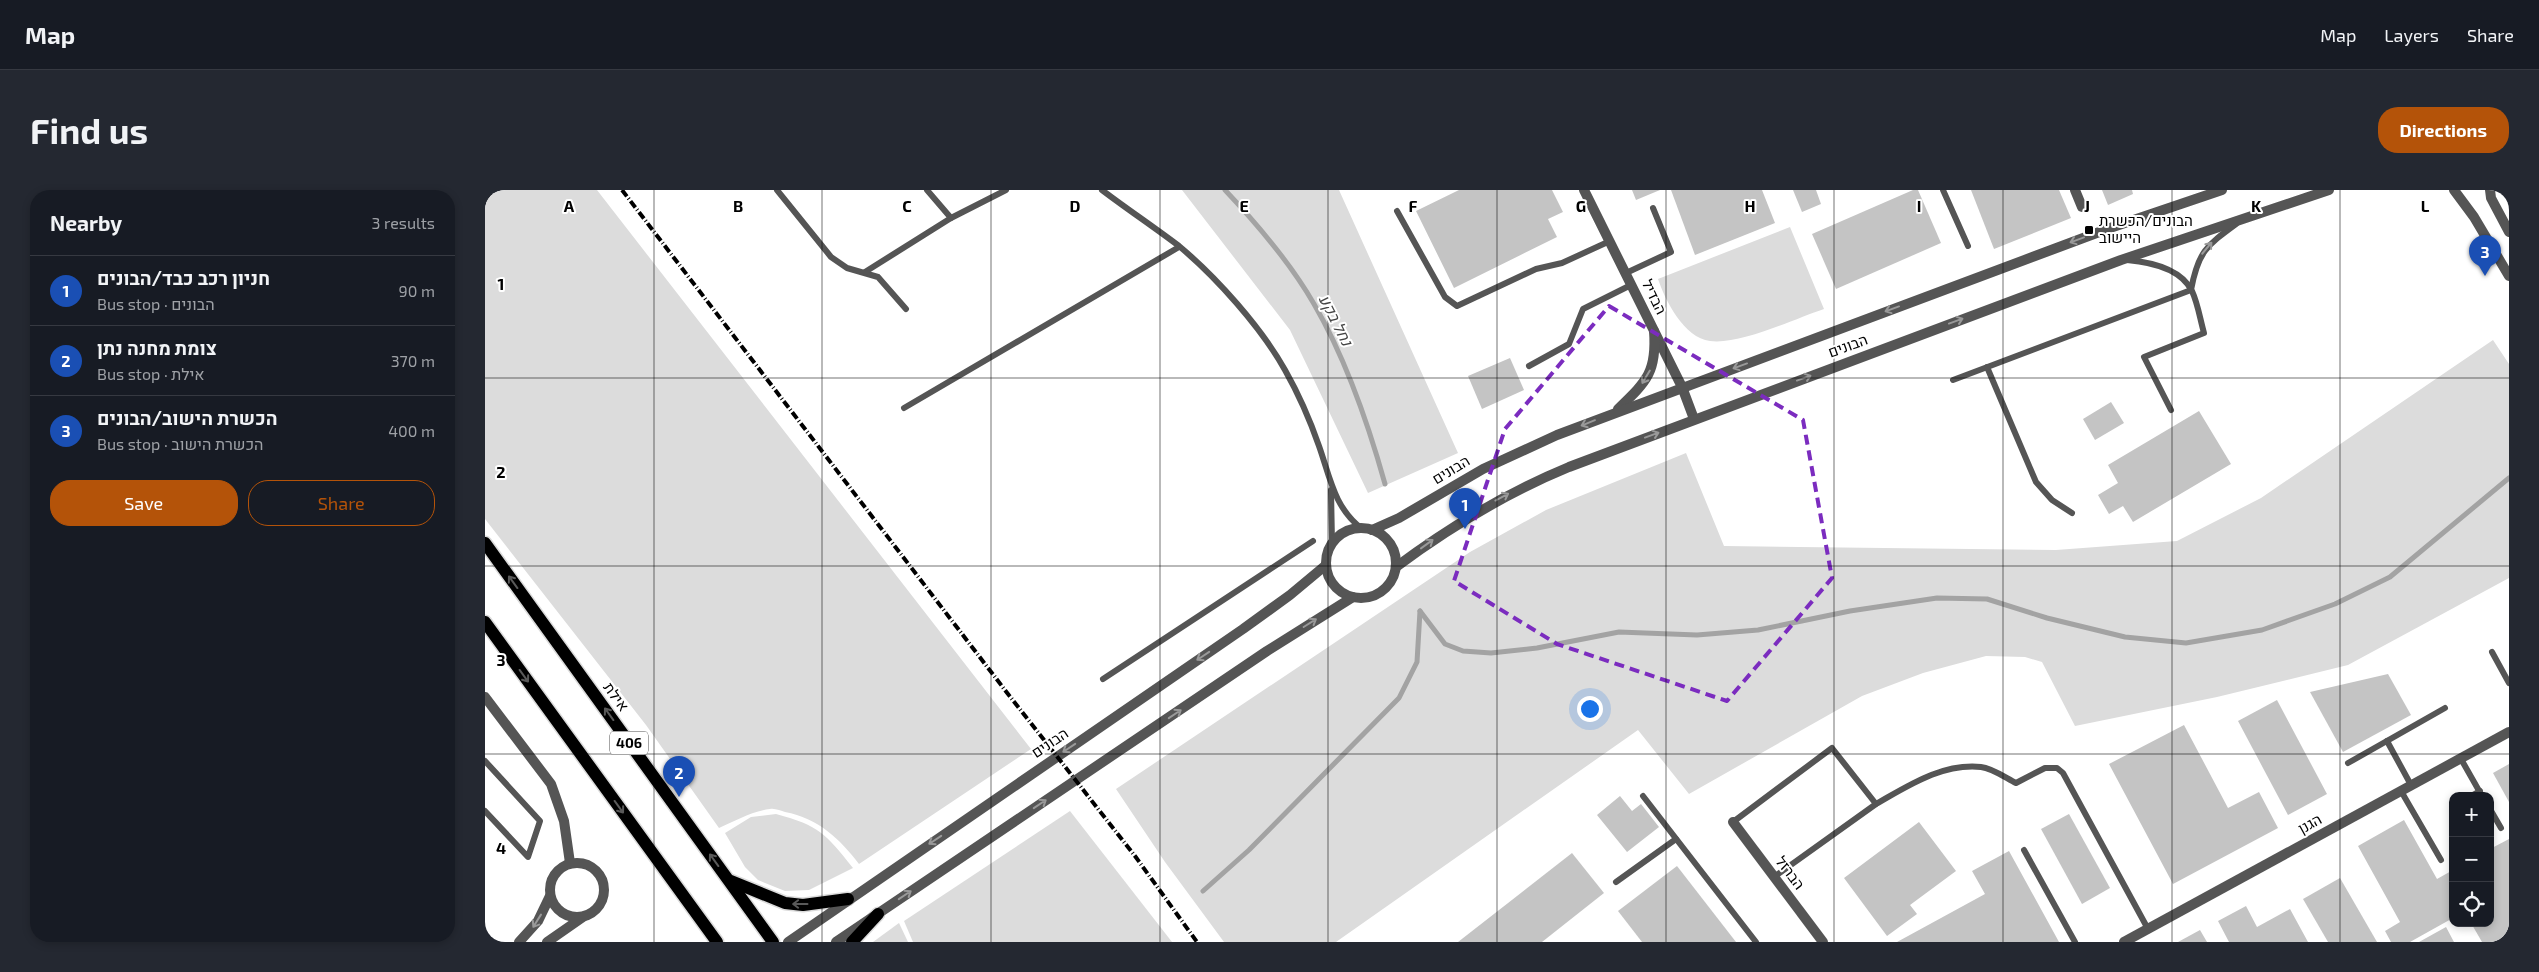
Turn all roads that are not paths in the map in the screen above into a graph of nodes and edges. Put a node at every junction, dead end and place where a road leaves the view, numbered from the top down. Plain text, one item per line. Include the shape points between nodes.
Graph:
1 (777, 190) edge
2 (927, 190) edge
3 (1006, 190) edge
4 (1102, 190) edge
5 (1584, 190) edge
6 (1943, 190) edge
7 (2075, 190) edge
8 (2222, 190) edge
9 (2329, 190) edge
10 (2454, 190) edge
11 (2490, 190) edge
12 (2082, 207) dead end
13 (1653, 208) dead end
14 (1397, 211) dead end
15 (951, 218) junction
16 (2243, 219) junction
17 (2509, 232) edge
18 (1610, 241) junction
19 (1968, 246) dead end
20 (1179, 247) junction
21 (2121, 260) junction
22 (865, 272) junction
23 (1626, 273) junction
24 (2509, 276) edge
25 (1631, 285) junction
26 (2191, 290) junction
27 (906, 310) dead end
28 (1654, 331) junction
29 (1529, 366) dead end
30 (1987, 367) junction
31 (1953, 380) dead end
32 (1682, 387) junction
33 (904, 408) dead end
34 (2171, 410) dead end
35 (1612, 414) junction
36 (1694, 419) junction
37 (1330, 481) junction
38 (2072, 513) dead end
39 (1361, 528) junction
40 (1372, 530) junction
41 (1313, 541) dead end
42 (485, 543) edge
43 (1332, 543) junction
44 (1326, 565) junction
45 (1396, 567) junction
46 (1353, 597) junction
47 (485, 622) edge
48 (2493, 652) dead end
49 (1103, 679) dead end
50 (2509, 683) edge
51 (485, 697) edge
52 (2445, 708) dead end
53 (2509, 732) edge
54 (2387, 741) junction
55 (2461, 759) junction
56 (485, 760) edge
57 (2348, 763) dead end
58 (2411, 785) junction
59 (2401, 791) junction
60 (2480, 792) edge
61 (1643, 796) dead end
62 (1876, 804) junction
63 (485, 810) edge
64 (2494, 816) edge
65 (1733, 822) joint
66 (2501, 828) dead end
67 (1676, 839) junction
68 (2024, 850) dead end
69 (2441, 860) dead end
70 (570, 863) junction
71 (1775, 878) junction
72 (730, 881) junction
73 (1616, 882) dead end
74 (550, 896) junction
75 (849, 899) junction
76 (878, 914) junction
77 (583, 916) junction
78 (699, 917) junction
79 (2148, 929) junction
80 (519, 942) edge
81 (547, 942) edge
82 (708, 942) edge
83 (717, 942) edge
84 (773, 942) edge
85 (788, 942) edge
86 (836, 942) edge
87 (852, 942) edge
88 (1756, 942) edge
89 (1823, 942) edge
90 (2075, 942) edge
91 (2125, 942) edge

1 - 22 lane via 831,257 847,268
2 - 15 lane
3 - 15 lane
4 - 20 lane
5 - 18 street, הבדיל
6 - 19 lane
7 - 12 street
8 -> 32 street, הבונים via 2110,228
9 - 16 street, הבונים
10 - 24 street
11 - 17 street
13 - 23 lane via 1671,252
14 - 18 lane via 1445,297 1457,306 1536,269 1562,263
15 - 22 lane
16 - 21 street, הבונים
26 -> 16 lane via 2195,266 2205,249
18 - 23 street, הבדיל
20 - 33 lane
20 - 37 lane via 1220,286 1284,369 1318,444
21 - 26 lane via 2159,266 2177,275
36 -> 21 street, הבונים
22 - 27 lane via 882,281
23 - 25 street, הבדיל
25 - 28 street, הבדיל
25 - 29 lane via 1583,309 1569,344
26 - 30 lane
26 - 34 lane via 2204,333 2144,357
28 - 32 street, הבדיל
28 -> 35 street via 1656,356 1650,373 1640,388
30 - 31 lane
30 - 38 lane via 2036,482 2051,500
32 - 35 street, הבונים
32 - 36 street, הבדיל
35 -> 40 street, הבונים via 1516,452
45 -> 36 street, הבונים via 1460,522 1530,483
37 - 39 lane via 1343,511
37 - 43 lane
39 - 40 street
39 - 43 street via 1340,535
40 - 45 street via 1391,544
41 - 49 lane
72 -> 42 main road, אילת / 406
43 - 44 street
44 - 46 street via 1334,586
44 -> 75 street, הבונים via 1243,629
45 - 46 street via 1386,588 1370,596
76 -> 46 street
47 -> 78 main road
48 - 50 lane
51 - 70 street via 551,784 564,821
52 - 54 lane
53 - 55 street, הגנן
54 - 57 lane
54 - 58 lane
55 - 58 street, הגנן
55 - 60 lane
56 - 63 lane via 540,821 528,857
58 - 59 street, הגנן
59 - 69 lane
59 - 79 street, הגנן
61 - 67 lane
62 - 65 lane via 1832,748
62 - 71 lane
62 - 79 lane via 1928,775 1955,769 1982,767 2016,783 2045,768 2057,768 2063,773
64 - 66 lane
65 - 71 street, הברזל
67 - 73 lane
67 - 88 lane
68 - 90 lane
70 - 74 street via 557,870 552,878
70 - 77 street via 583,862 592,866 603,880 603,899 598,907
71 - 89 street, הברזל
75 -> 72 main road via 803,905 785,903
72 - 84 main road, אילת / 406
74 - 77 street via 553,904 566,915
74 -> 80 street via 537,921
75 - 85 street, הבונים
76 - 86 street
76 - 87 main road
77 - 81 street
78 - 82 main road
78 - 83 main road
79 - 91 street, הגנן

